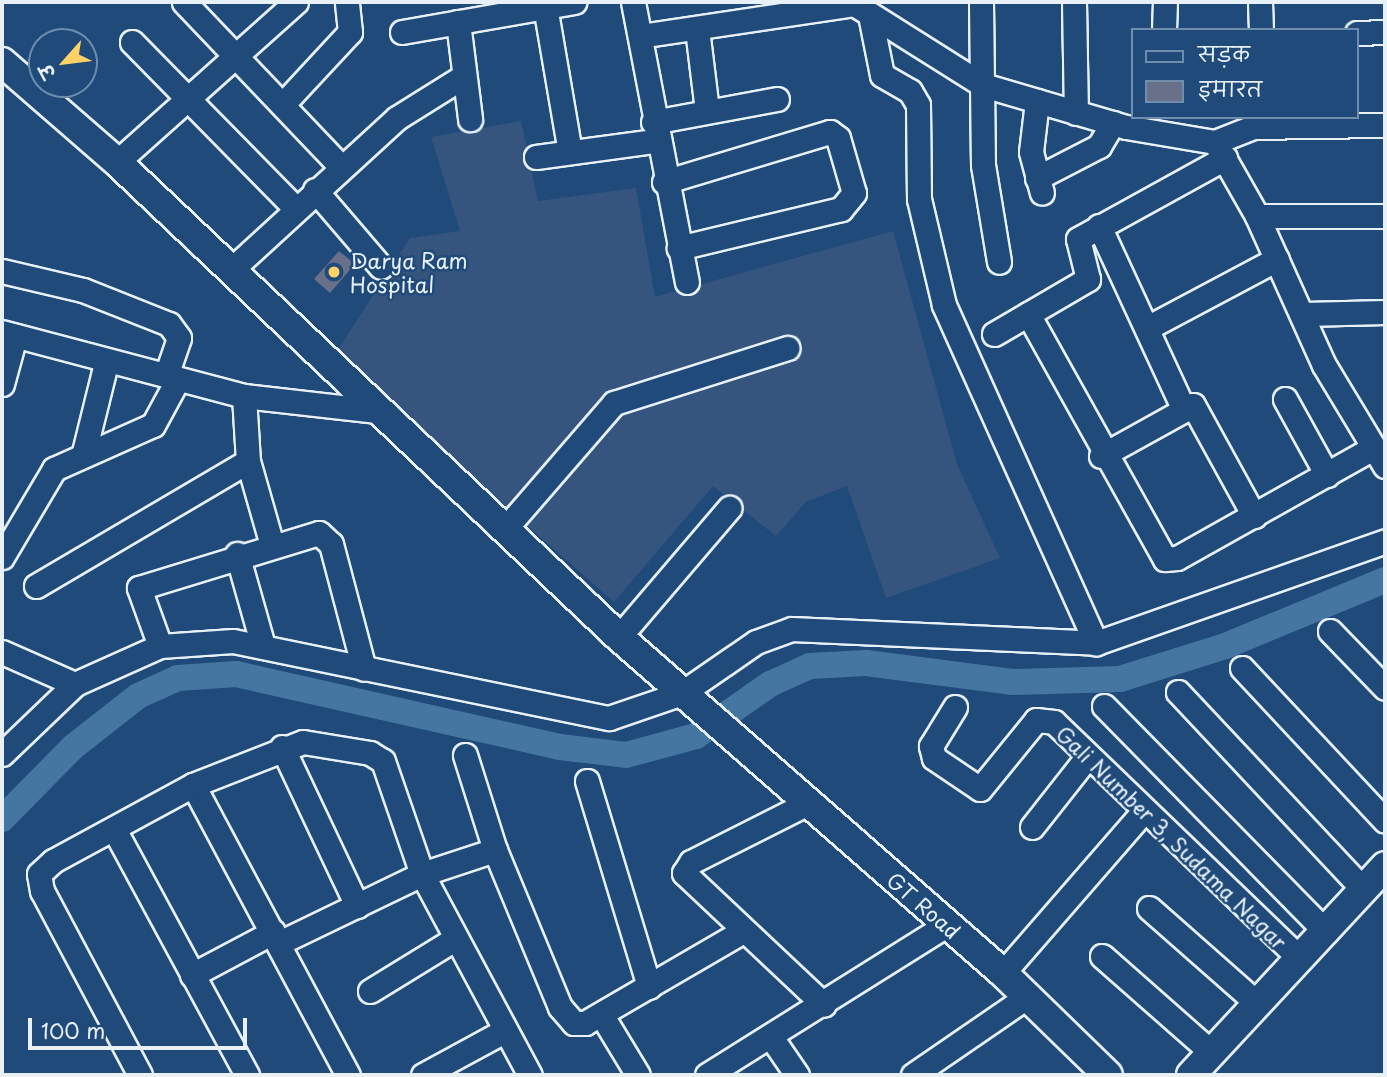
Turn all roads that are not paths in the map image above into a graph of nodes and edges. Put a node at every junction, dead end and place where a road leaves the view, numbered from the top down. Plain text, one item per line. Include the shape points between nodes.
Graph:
1 (184, 2) edge
2 (296, 2) edge
3 (346, 2) edge
4 (574, 2) edge
5 (633, 2) edge
6 (981, 2) edge
7 (1073, 2) edge
8 (1165, 2) edge
9 (1260, 2) edge
10 (545, 6) junction
11 (858, 7) edge
12 (458, 22) junction
13 (1164, 28) edge
14 (1261, 28) edge
15 (697, 29) junction
16 (402, 32) dead end
17 (1385, 32) edge
18 (1359, 33) edge
19 (640, 36) junction
20 (132, 42) dead end
21 (235, 53) junction
22 (2, 62) edge
23 (464, 76) junction
24 (983, 85) junction
25 (187, 99) junction
26 (777, 99) dead end
27 (1037, 101) junction
28 (284, 103) junction
29 (707, 110) junction
30 (1076, 113) junction
31 (470, 119) dead end
32 (1253, 122) edge
33 (1113, 123) junction
34 (1164, 125) edge
35 (1385, 125) edge
36 (654, 132) junction
37 (1220, 150) junction
38 (570, 152) junction
39 (536, 157) dead end
40 (117, 162) junction
41 (340, 166) junction
42 (664, 181) junction
43 (315, 190) junction
44 (294, 207) junction
45 (1257, 216) junction
46 (1385, 216) edge
47 (1099, 226) junction
48 (679, 248) junction
49 (1277, 259) junction
50 (999, 262) dead end
51 (381, 267) dead end
52 (2, 271) edge
53 (231, 271) junction
54 (687, 282) dead end
55 (1385, 312) edge
56 (1028, 314) junction
57 (1304, 314) junction
58 (1147, 328) junction
59 (8, 334) edge
60 (994, 334) dead end
61 (788, 348) dead end
62 (106, 363) junction
63 (172, 377) junction
64 (2, 384) edge
65 (244, 396) junction
66 (1284, 399) dead end
67 (1182, 406) junction
68 (375, 411) junction
69 (84, 452) junction
70 (1101, 456) junction
71 (1381, 459) edge
72 (248, 461) junction
73 (1327, 475) junction
74 (729, 508) dead end
75 (1254, 516) junction
76 (504, 530) junction
77 (1385, 541) edge
78 (272, 545) junction
79 (237, 554) junction
80 (2, 557) edge
81 (36, 586) dead end
82 (1330, 631) dead end
83 (618, 637) junction
84 (1096, 643) junction
85 (160, 646) junction
86 (263, 646) junction
87 (2, 652) edge
88 (1242, 668) dead end
89 (365, 669) junction
90 (75, 684) junction
91 (1385, 688) edge
92 (1178, 692) dead end
93 (688, 697) junction
94 (955, 706) dead end
95 (1104, 706) dead end
96 (282, 747) junction
97 (2, 754) edge
98 (465, 755) dead end
99 (1087, 757) junction
100 (587, 781) dead end
101 (193, 785) junction
102 (808, 803) junction
103 (1142, 813) junction
104 (1385, 821) edge
105 (1032, 827) dead end
106 (114, 829) junction
107 (495, 850) junction
108 (422, 874) junction
109 (1378, 878) edge
110 (357, 906) junction
111 (1149, 908) dead end
112 (946, 925) junction
113 (743, 931) junction
114 (1326, 932) junction
115 (276, 937) junction
116 (453, 940) junction
117 (1102, 956) dead end
118 (1300, 959) junction
119 (1003, 973) junction
120 (192, 975) junction
121 (649, 987) junction
122 (369, 991) dead end
123 (1028, 996) junction
124 (1258, 1004) junction
125 (824, 1005) junction
126 (601, 1014) junction
127 (504, 1031) junction
128 (771, 1037) junction
129 (1212, 1053) junction
130 (140, 1075) edge
131 (247, 1075) edge
132 (348, 1075) edge
133 (423, 1075) edge
134 (530, 1075) edge
135 (638, 1075) edge
136 (707, 1075) edge
137 (797, 1075) edge
138 (912, 1075) edge
139 (1108, 1075) edge
140 (1191, 1075) edge

1 - 21 street
2 - 21 street
3 - 28 street via 350,32
4 - 10 street
5 - 19 street
6 - 24 street
7 - 30 street
8 - 13 street
9 - 14 street
10 - 12 street
10 - 38 street
11 - 15 street
11 - 24 street
11 - 84 street via 882,75 916,97 919,199 944,304
12 - 16 street
12 - 23 street
15 - 19 street
15 - 29 street
17 - 18 street
19 - 36 street
20 - 25 street
21 - 25 street
21 - 28 street
22 - 40 main road, GT Road
23 - 31 street
23 - 41 street via 408,109
24 - 27 street
24 - 50 street via 983,165
25 - 40 street
25 - 44 street
26 - 29 street
27 - 30 street
27 - 33 street via 1031,146 1039,186 1099,146
28 - 41 street
29 - 36 street
30 - 33 street
32 - 35 street
32 - 37 street
33 - 34 street
34 - 37 street
36 - 38 street
36 - 42 street
37 - 45 street
37 - 47 street
38 - 39 street
40 - 53 main road, GT Road
41 - 43 street
42 - 48 street
42 - 48 street via 830,132 838,138 854,193 841,209
43 - 44 street
43 - 51 street
44 - 53 street
45 - 46 street
45 - 49 street
47 - 56 street via 1077,243 1088,279
47 - 58 street
48 - 54 street
49 - 57 street
49 - 58 street
52 - 63 street via 83,290 169,324 178,338
53 - 68 main road, GT Road
55 - 57 street
56 - 60 street
56 - 70 street
57 - 71 street via 1324,365
58 - 67 street
59 - 62 street
59 - 64 street
61 - 76 street via 614,403
62 - 63 street
62 - 69 street
63 - 65 street
63 - 69 street via 153,425
65 - 68 street
65 - 72 street
66 - 73 street
67 - 70 street
67 - 75 street via 1200,412
68 - 76 main road, GT Road
69 - 80 street via 45,478
70 - 75 street via 1164,559 1177,558
71 - 73 street
72 - 78 street
72 - 81 street
73 - 75 street
74 - 83 street
76 - 83 main road, GT Road
77 - 84 street
78 - 79 street
78 - 89 street via 319,533 329,538
79 - 85 street via 139,588
79 - 86 street
82 - 91 street
83 - 93 main road, GT Road
84 - 93 street via 792,629 756,642
85 - 86 street
85 - 90 street
86 - 89 street
87 - 90 street
88 - 104 street
89 - 93 street via 609,718
90 - 97 street
92 - 109 street
93 - 102 main road, GT Road
94 - 99 street, Gali Number 3, Sudama Nagar via 931,754 976,788 1041,718 1054,722
95 - 114 street
96 - 101 street
96 - 108 street via 318,744 379,757
96 - 110 street
98 - 107 street
99 - 103 street, Gali Number 3, Sudama Nagar
99 - 105 street
100 - 121 street
101 - 106 street
101 - 115 street
102 - 112 main road, GT Road
102 - 113 street via 685,868 686,878
103 - 118 street, Gali Number 3, Sudama Nagar
103 - 119 street
106 - 120 street
106 - 130 street via 44,866 38,880
107 - 108 street
107 - 126 street via 560,1007 575,1023
108 - 110 street
108 - 116 street
109 - 114 main road
110 - 115 street
111 - 124 street
112 - 119 main road, GT Road
112 - 125 street
113 - 121 street
113 - 125 street
114 - 118 main road
115 - 120 street
115 - 132 street
116 - 122 street
116 - 127 street
117 - 129 street
118 - 124 main road
119 - 123 main road, GT Road
120 - 131 street
121 - 126 street
123 - 138 street
123 - 139 main road, GT Road
124 - 129 main road
125 - 128 street
126 - 135 street
127 - 133 street
127 - 134 street
128 - 136 street
128 - 137 street
129 - 140 main road

